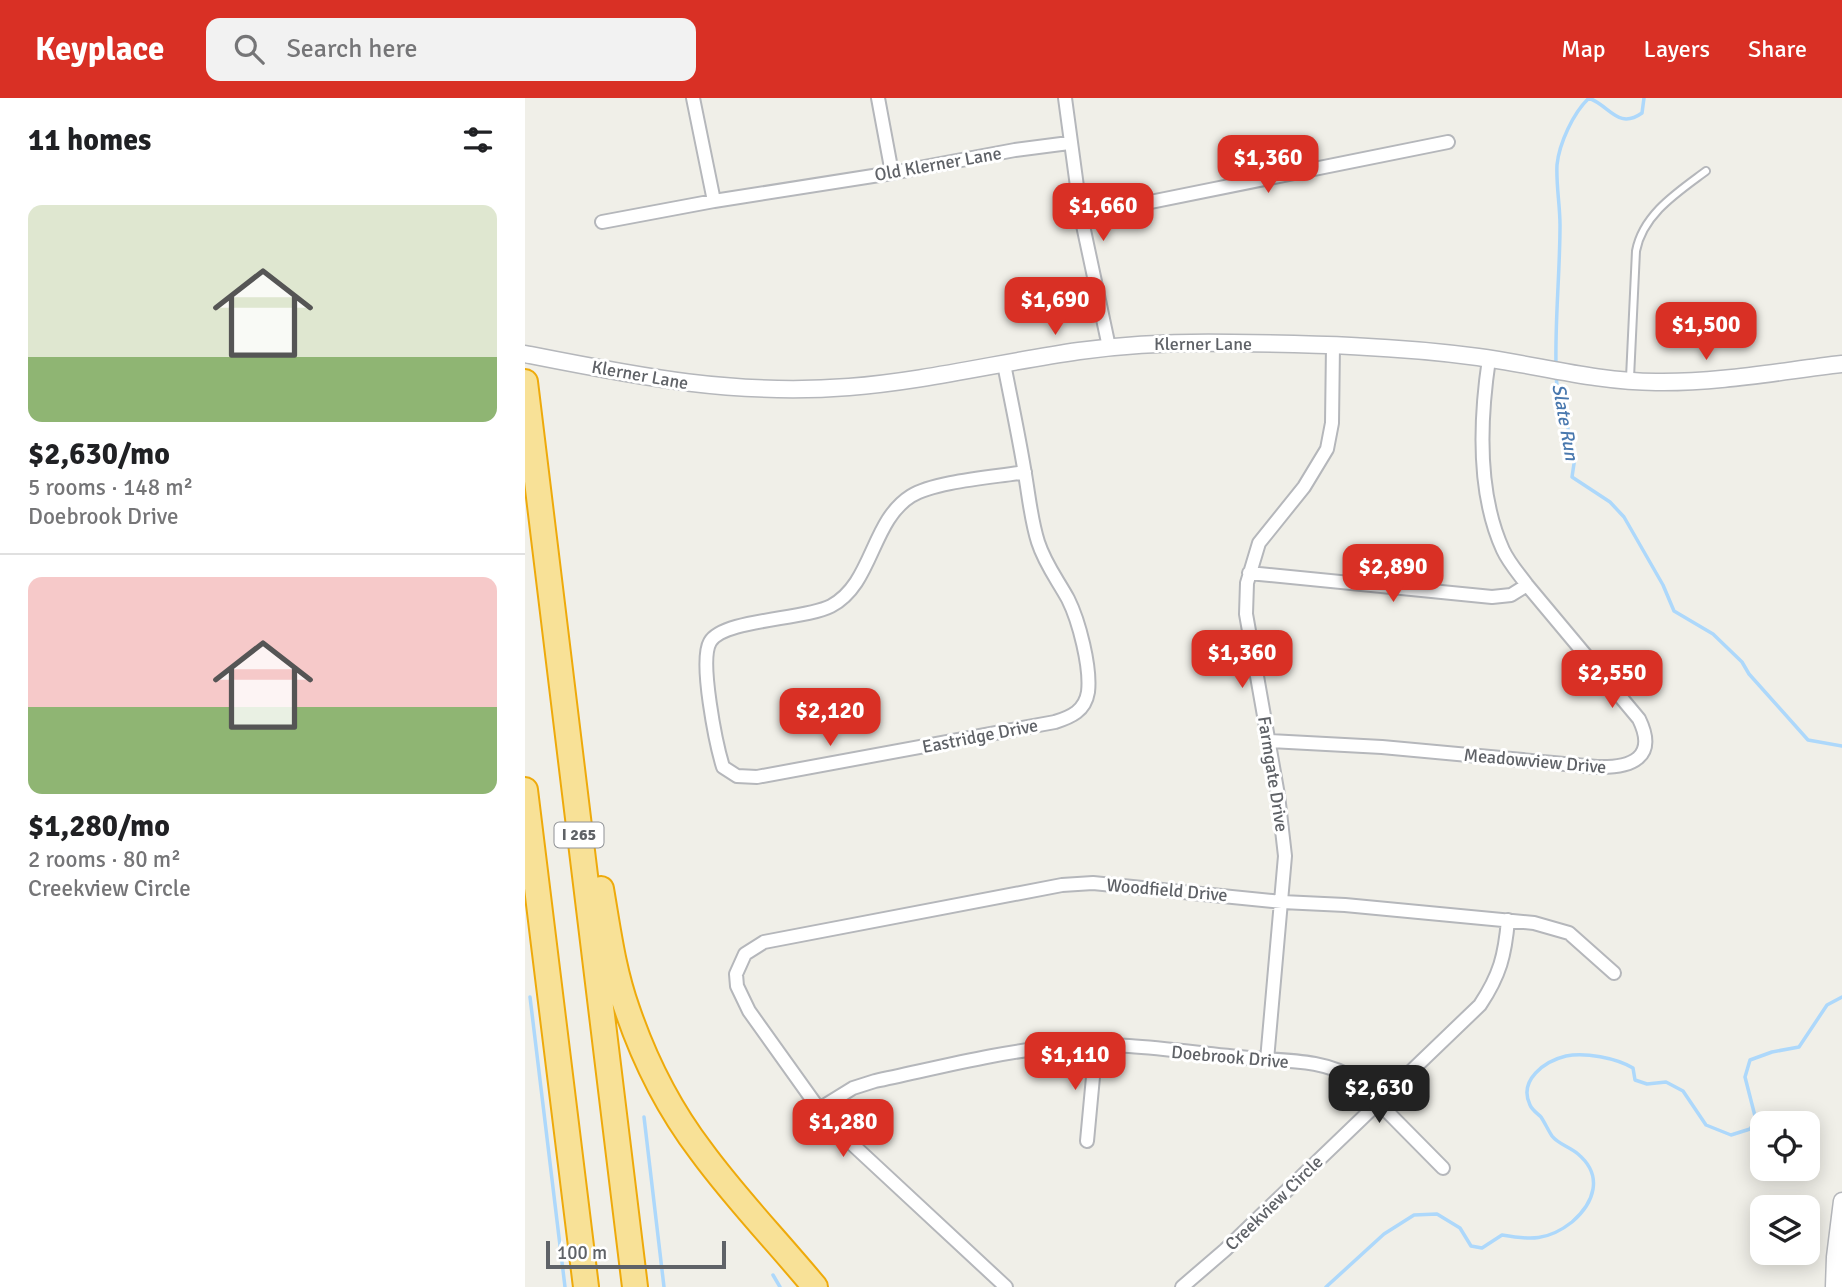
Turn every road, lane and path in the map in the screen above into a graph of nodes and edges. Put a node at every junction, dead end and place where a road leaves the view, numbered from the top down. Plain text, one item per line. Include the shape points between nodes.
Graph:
1 (693, 98) edge
2 (878, 98) edge
3 (1065, 98) edge
4 (1448, 142) dead end
5 (1069, 143) junction
6 (1706, 171) dead end
7 (892, 173) junction
8 (714, 201) junction
9 (1081, 216) junction
10 (602, 222) dead end
11 (1333, 345) junction
12 (1109, 347) junction
13 (525, 354) edge
14 (1489, 359) junction
15 (1005, 364) junction
16 (1842, 364) edge
17 (1630, 380) junction
18 (525, 382) edge
19 (1025, 472) junction
20 (1249, 573) junction
21 (1527, 585) junction
22 (560, 670) junction
23 (1269, 741) junction
24 (525, 790) edge
25 (1282, 902) junction
26 (1508, 920) junction
27 (1614, 973) dead end
28 (1096, 1045) junction
29 (1267, 1060) junction
30 (1378, 1103) junction
31 (819, 1109) junction
32 (1087, 1142) dead end
33 (1443, 1167) dead end
34 (1842, 1201) edge
35 (586, 1287) edge
36 (635, 1287) edge
37 (815, 1287) edge
38 (1006, 1287) edge
39 (1182, 1287) edge
40 (1834, 1287) edge

1 - 8 street
2 - 7 street
3 - 5 street
4 - 9 street
5 - 7 street, Old Klerner Lane
5 - 9 street
6 - 17 lane via 1661,207 1639,237
7 - 8 street, Old Klerner Lane
8 - 10 street, Old Klerner Lane
9 - 12 street
11 - 12 street, Klerner Lane
11 - 14 street, Klerner Lane via 1410,348
11 - 20 street, Farmgate Drive via 1332,424 1327,449 1309,481 1262,537
12 - 15 street, Klerner Lane
13 - 15 street, Klerner Lane via 666,381 783,390 875,384
14 - 17 street, Klerner Lane
14 - 21 street, Meadowview Drive via 1482,430 1491,513 1504,551
15 - 19 street, Eastridge Drive
16 - 17 street, Klerner Lane via 1681,382
18 - 22 highway, I 265
19 - 19 street, Eastridge Drive via 1038,540 1080,632 1088,691 1075,715 784,773 747,778 723,767 705,664 713,637 731,628 818,611 838,601 854,584 899,505 920,491
20 - 21 street via 1492,597 1511,595
20 - 23 street, Farmgate Drive via 1246,614
21 - 23 street, Meadowview Drive via 1639,719 1645,747 1632,764 1597,767
22 - 36 highway, I 265
22 - 37 highway via 617,976 638,1039 666,1097 700,1150
23 - 25 street, Farmgate Drive via 1284,841
24 - 35 highway, I 265
25 - 26 street, Woodfield Drive
25 - 29 street, Farmgate Drive
25 - 31 street, Woodfield Drive via 1109,884 1062,885 764,942 745,954 736,974 737,986 749,1011
26 - 27 street, Woodfield Drive via 1569,933
26 - 30 street, Creekview Circle via 1502,962 1480,1005
28 - 29 street, Doebrook Drive
28 - 31 street, Doebrook Drive via 1032,1051 876,1081
28 - 32 street
29 - 30 street, Doebrook Drive via 1337,1069 1356,1080
30 - 33 street, Doebrook Drive
30 - 39 street, Creekview Circle
31 - 38 street
34 - 40 street

